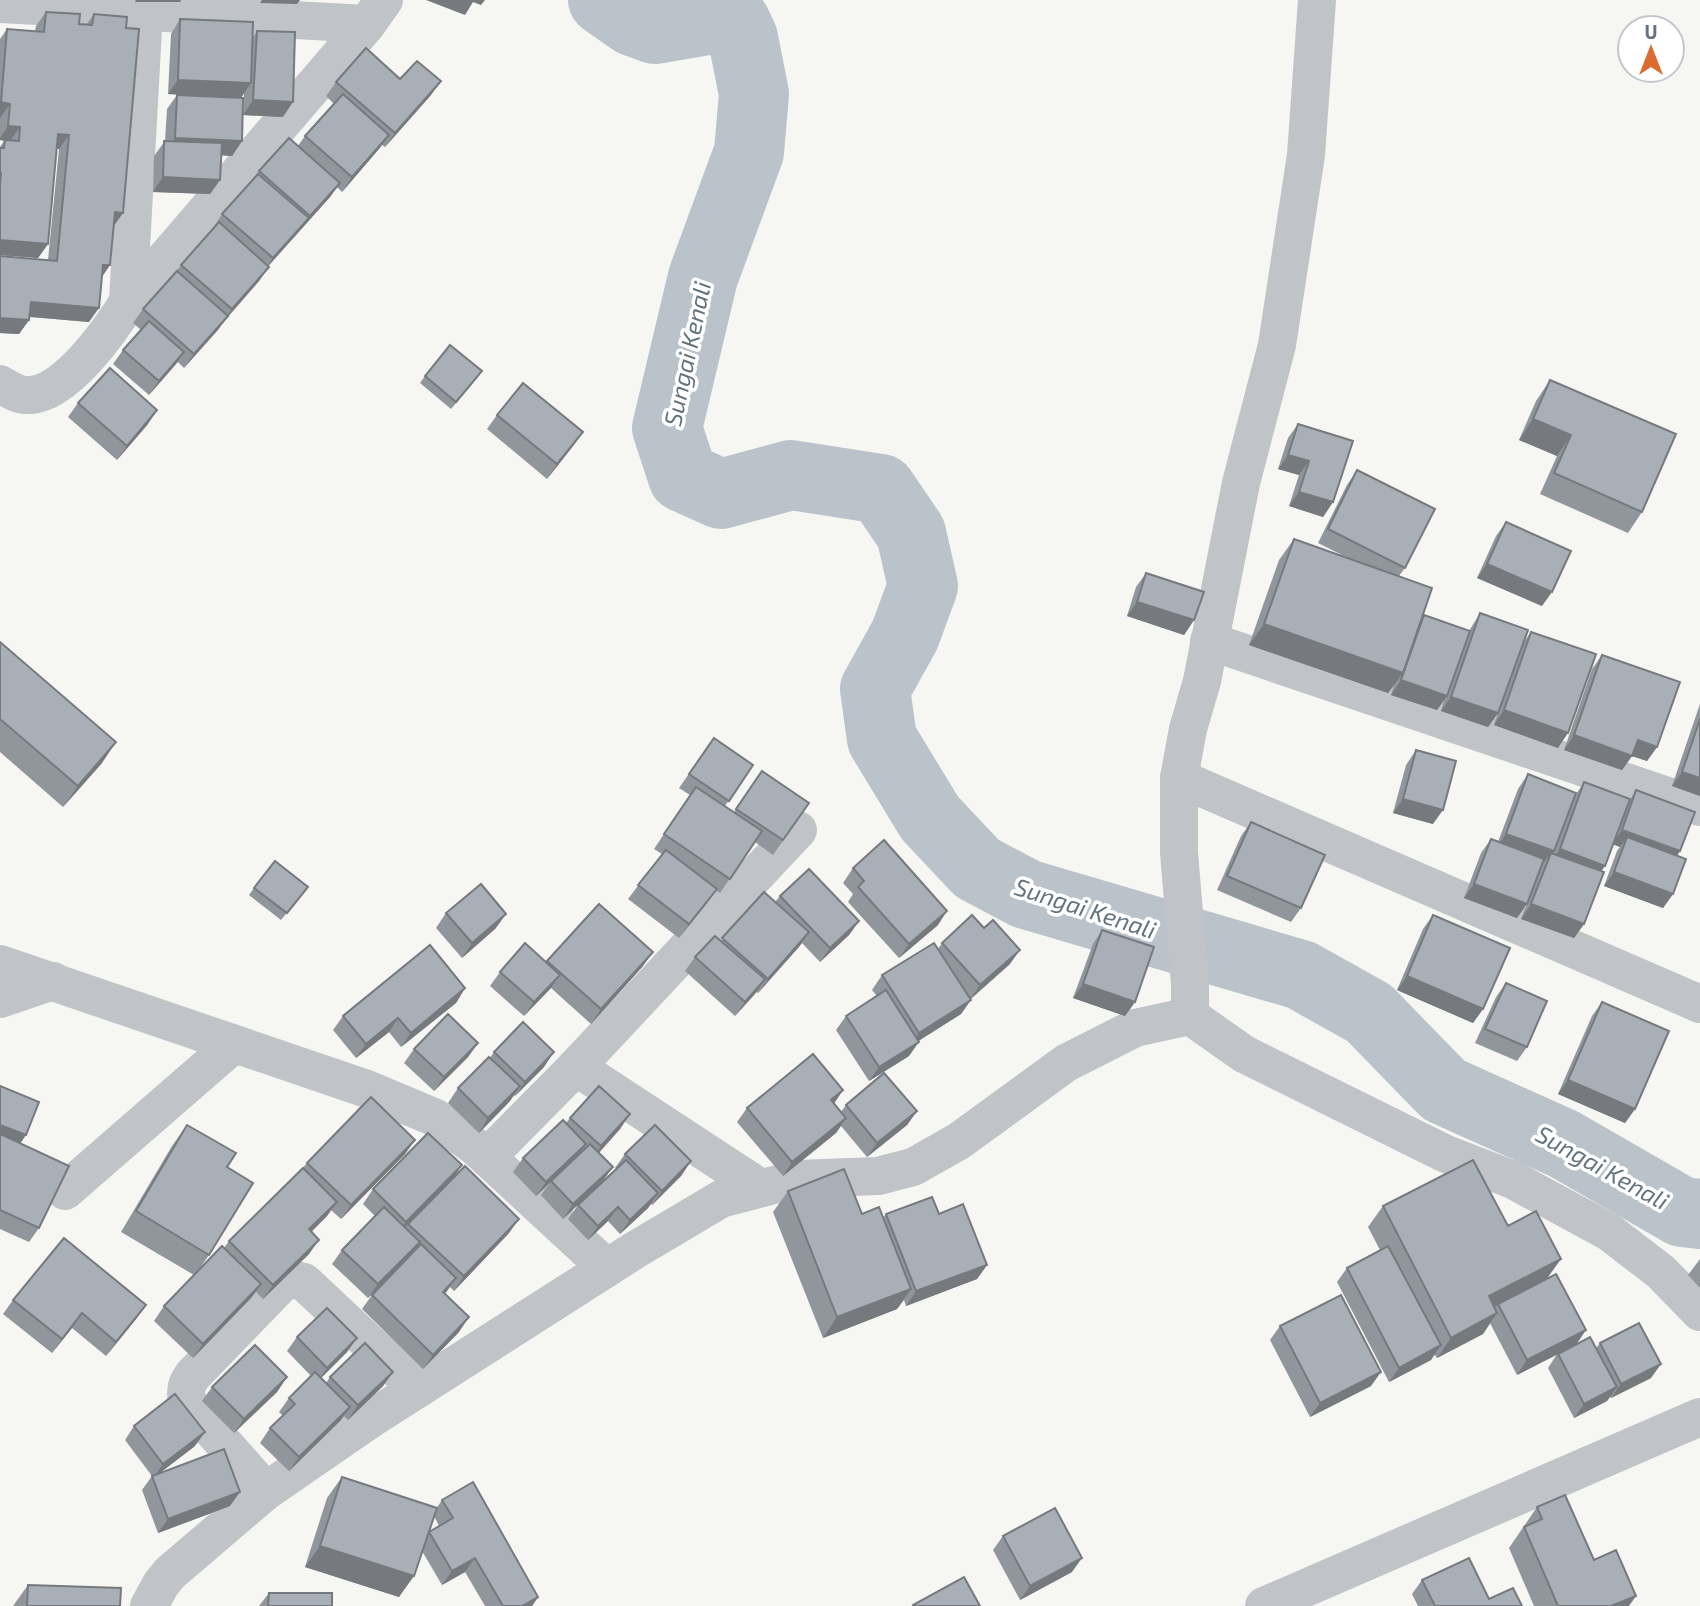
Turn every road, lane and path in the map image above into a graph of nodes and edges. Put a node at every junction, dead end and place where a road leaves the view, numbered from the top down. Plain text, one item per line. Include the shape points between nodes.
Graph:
1 (1317, 0) edge
2 (0, 4) edge
3 (144, 11) junction
4 (375, 12) edge
5 (128, 302) junction
6 (0, 384) edge
7 (1209, 640) junction
8 (1179, 778) junction
9 (1700, 807) edge
10 (798, 830) edge
11 (0, 964) edge
12 (53, 981) junction
13 (0, 999) edge
14 (1190, 1000) junction
15 (1700, 1004) edge
16 (234, 1044) junction
17 (576, 1067) junction
18 (487, 1157) junction
19 (759, 1187) junction
20 (65, 1191) edge
21 (607, 1268) junction
22 (1700, 1312) edge
23 (418, 1389) junction
24 (1700, 1416) edge
25 (266, 1492) junction
26 (149, 1606) edge
27 (1264, 1606) edge

1 - 7 street via 1306,155 1277,345 1241,483
2 - 3 street
3 - 4 street
3 - 5 street
4 - 5 street
5 - 6 street via 109,332 46,393 28,396
7 - 8 street
7 - 9 street
8 - 14 street via 1179,853
8 - 15 street
10 - 17 street
11 - 12 street
12 - 13 street
12 - 16 street
14 - 19 street via 1066,1063 959,1141 913,1167 878,1176 797,1179
14 - 22 street via 1244,1054 1446,1154 1513,1180 1609,1232 1661,1272
16 - 18 street via 413,1107 436,1118
16 - 20 street
17 - 18 street
17 - 19 street
18 - 21 street
19 - 21 street via 722,1199
21 - 23 street
23 - 25 street
23 - 25 street via 304,1282 298,1279 281,1284 194,1375 185,1392 187,1402
24 - 27 street
25 - 26 street via 170,1573

